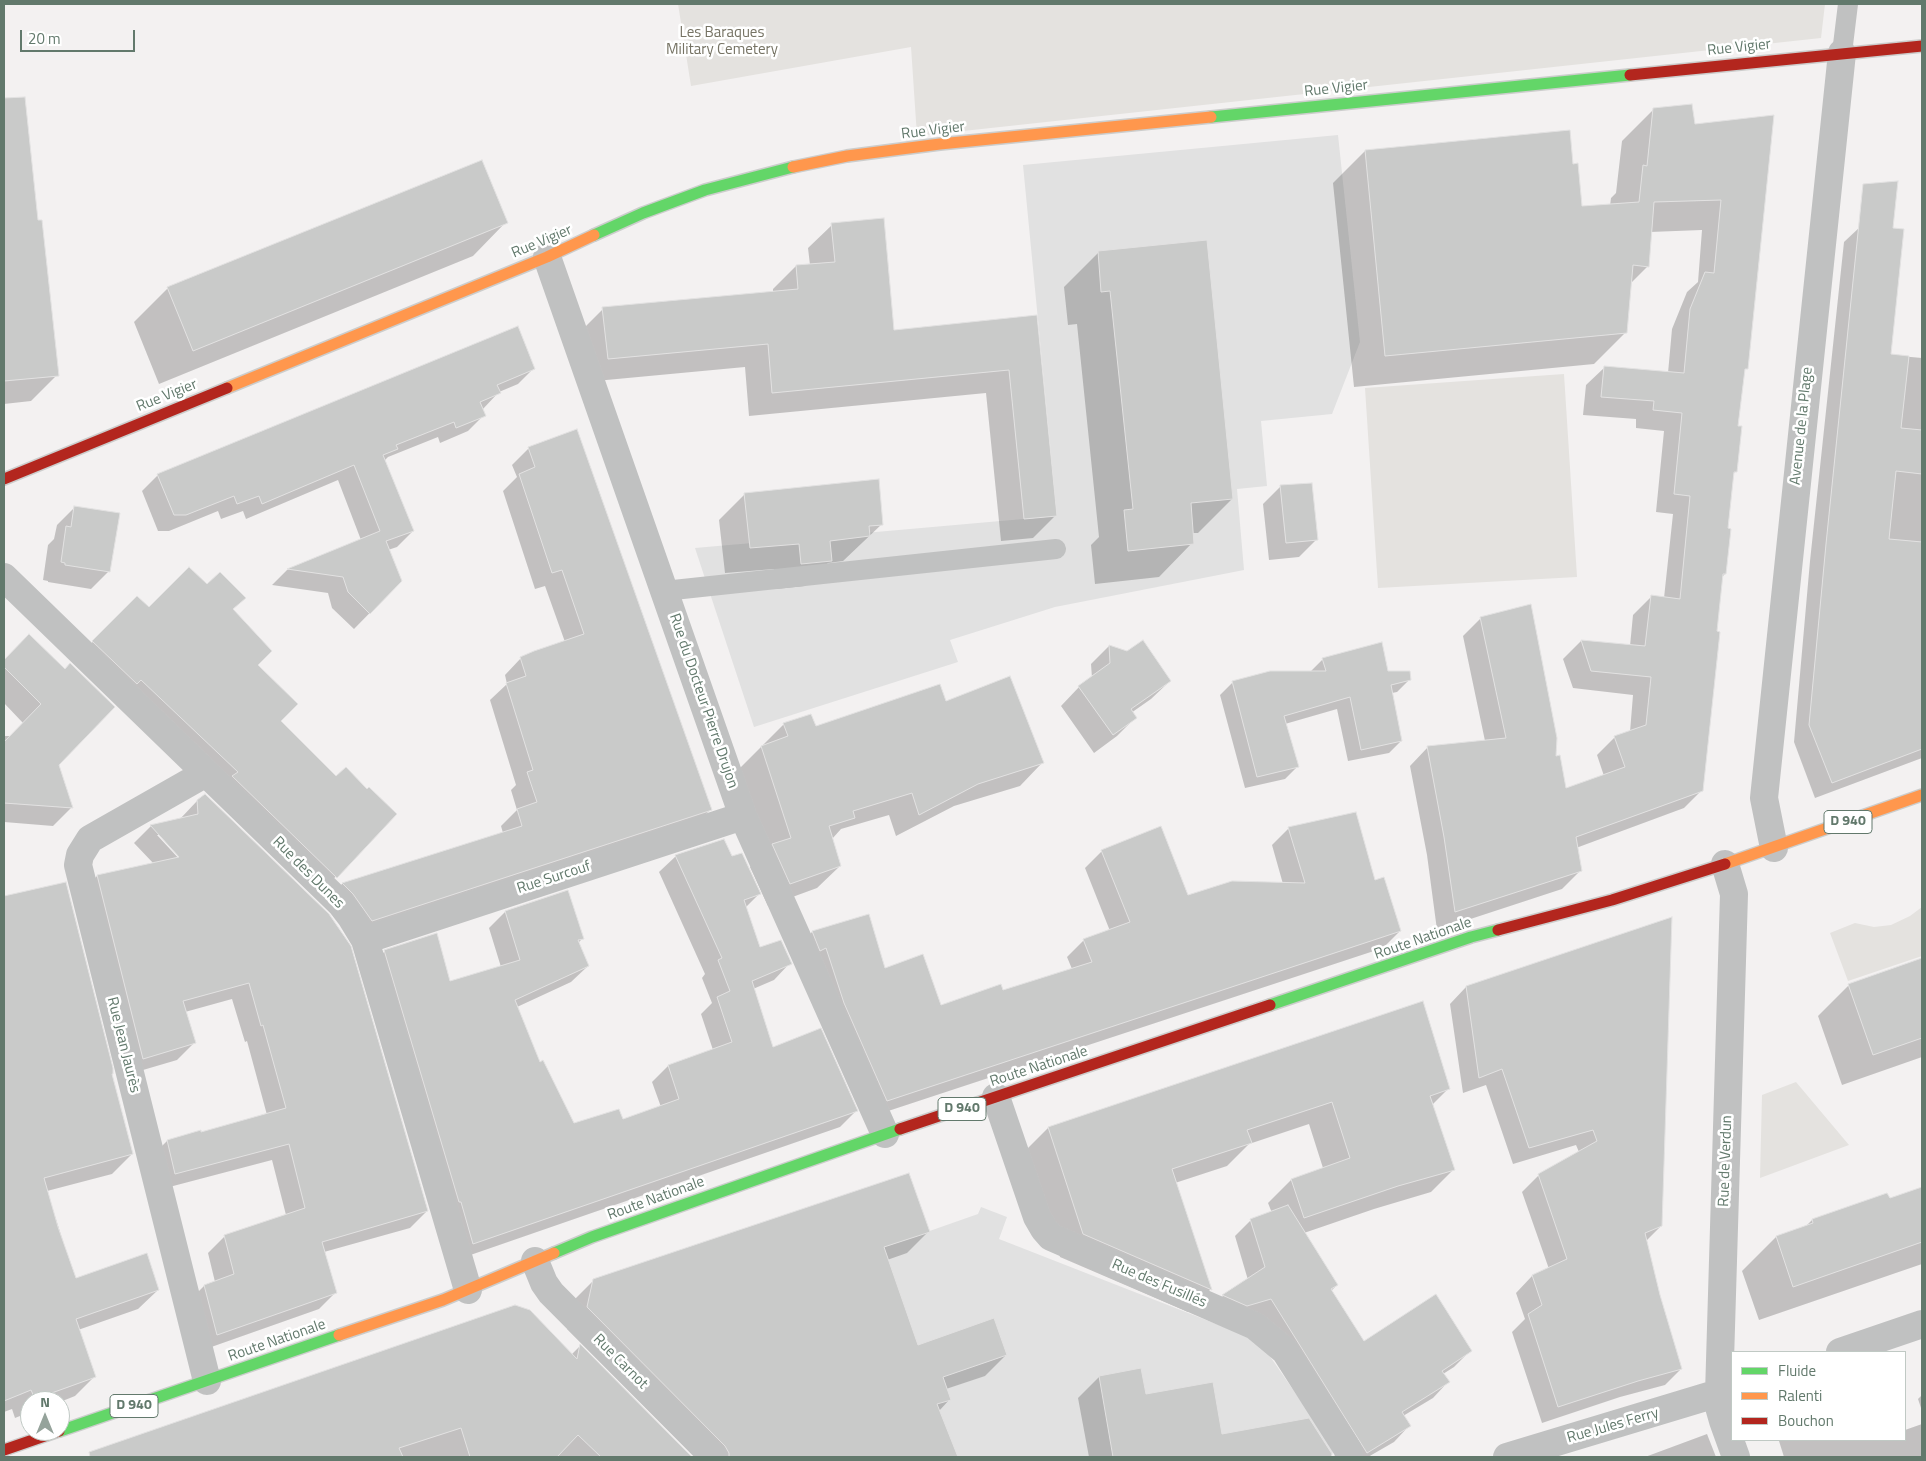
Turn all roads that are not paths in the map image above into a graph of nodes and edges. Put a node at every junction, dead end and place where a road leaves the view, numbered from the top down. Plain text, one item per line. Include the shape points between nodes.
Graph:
1 (1848, 4) edge
2 (1922, 46) edge
3 (1842, 53) junction
4 (547, 257) junction
5 (4, 479) edge
6 (1056, 550) dead end
7 (4, 577) edge
8 (664, 591) junction
9 (206, 773) junction
10 (1922, 795) edge
11 (743, 816) junction
12 (1774, 848) junction
13 (1725, 864) junction
14 (365, 940) junction
15 (996, 1097) junction
16 (885, 1134) junction
17 (534, 1261) junction
18 (468, 1290) junction
19 (1922, 1324) edge
20 (1843, 1351) edge
21 (207, 1381) junction
22 (1725, 1391) edge
23 (70, 1428) edge
24 (31, 1441) edge
25 (4, 1450) edge
26 (714, 1457) edge
27 (1350, 1457) edge
28 (1507, 1457) edge
29 (1736, 1457) edge

1 - 3 lane, Avenue de la Plage
2 - 3 main road, Rue Vigier
3 - 4 main road, Rue Vigier via 847,156 776,170 705,190 643,213
3 - 12 street, Avenue de la Plage via 1764,790
4 - 5 main road, Rue Vigier
4 - 8 street, Rue du Docteur Pierre Drujon
6 - 8 lane
7 - 9 street, Rue des Dunes
8 - 11 street, Rue du Docteur Pierre Drujon
9 - 14 street, Rue des Dunes via 341,904
9 - 21 street, Rue Jean Jaurès via 90,839 78,865
10 - 12 main road, Route Nationale / D 940
11 - 14 street, Rue Surcouf
11 - 16 street, Rue du Docteur Pierre Drujon
12 - 13 main road, Route Nationale / D 940
13 - 15 main road, Route Nationale / D 940 via 1584,908 1471,937
13 - 22 street, Rue de Verdun via 1734,894
14 - 18 street, Rue des Dunes
15 - 16 main road, Route Nationale / D 940
15 - 27 street, Rue des Fusillés via 1037,1218 1051,1237 1255,1326 1285,1351
16 - 17 main road, Route Nationale / D 940
17 - 18 main road, Route Nationale / D 940
17 - 26 street, Rue Carnot via 551,1293
18 - 21 main road, Route Nationale / D 940
19 - 20 street
21 - 23 main road, Route Nationale / D 940
22 - 28 street, Rue Jules Ferry
22 - 29 street, Rue de Verdun via 1719,1407
24 - 25 main road, Route Nationale / D 940

